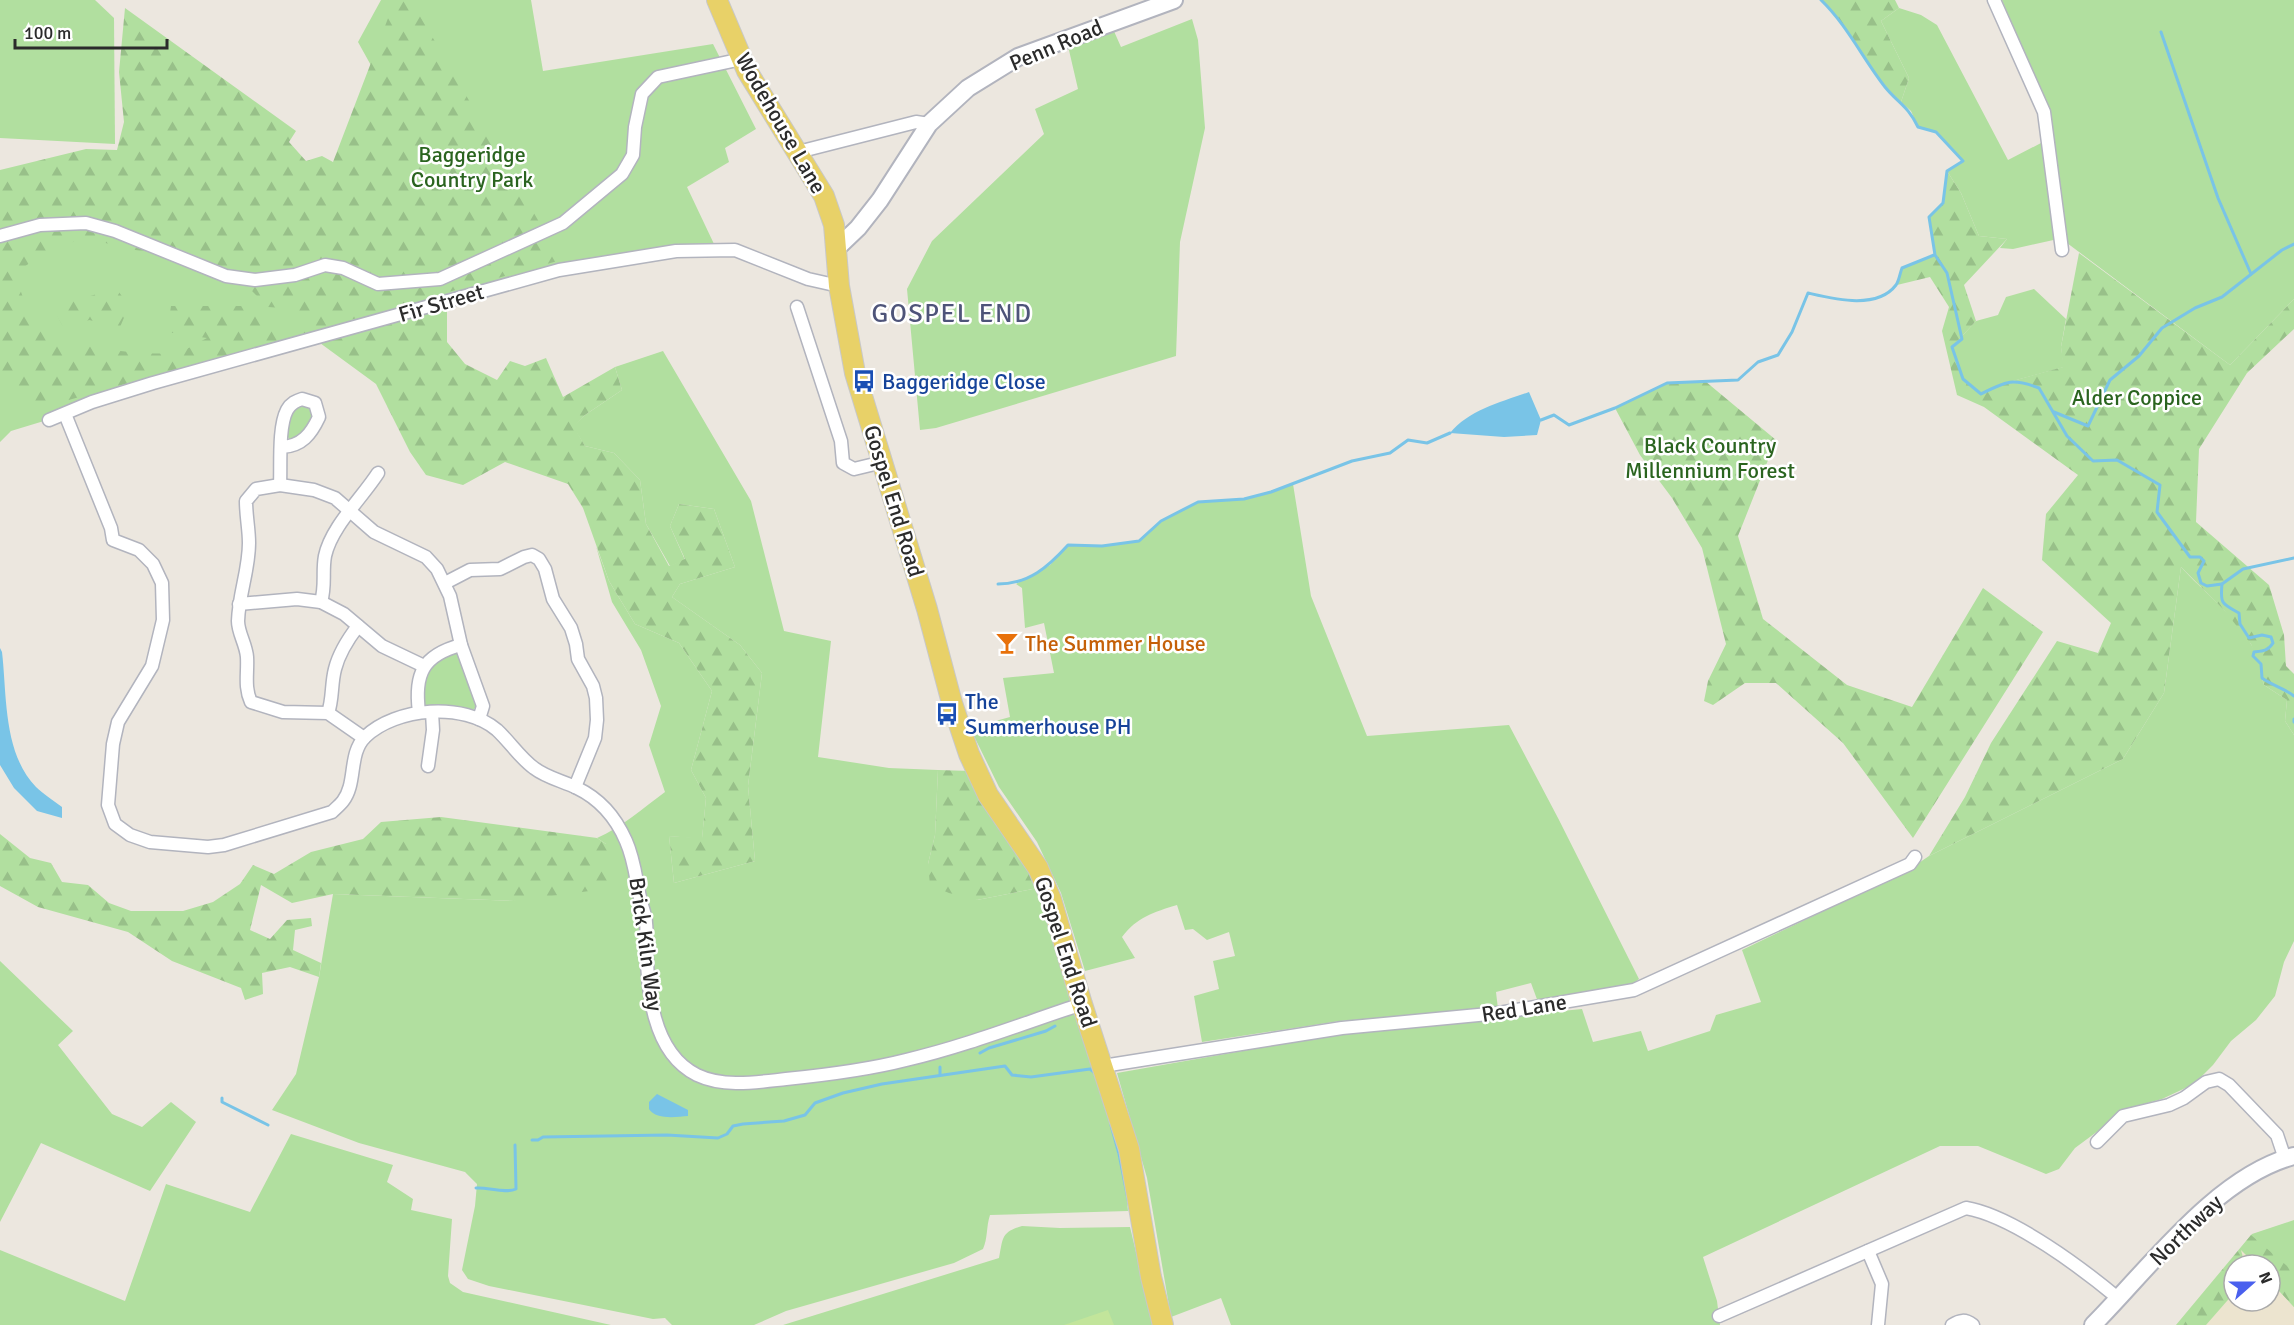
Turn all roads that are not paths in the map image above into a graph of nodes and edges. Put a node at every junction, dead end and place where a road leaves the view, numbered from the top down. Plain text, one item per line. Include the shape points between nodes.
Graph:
1 (717, 0) edge
2 (1174, 0) edge
3 (1994, 0) edge
4 (742, 59) junction
5 (929, 124) junction
6 (798, 152) junction
7 (0, 236) edge
8 (836, 249) junction
9 (2062, 250) dead end
10 (839, 286) junction
11 (797, 308) dead end
12 (65, 414) junction
13 (49, 420) dead end
14 (282, 447) dead end
15 (883, 462) junction
16 (378, 473) dead end
17 (280, 485) junction
18 (350, 510) junction
19 (445, 583) junction
20 (321, 602) junction
21 (239, 604) junction
22 (358, 626) junction
23 (462, 645) junction
24 (424, 666) junction
25 (419, 712) junction
26 (432, 712) junction
27 (328, 713) junction
28 (479, 719) junction
29 (364, 738) junction
30 (428, 766) dead end
31 (575, 787) junction
32 (1915, 857) dead end
33 (1082, 1004) junction
34 (1103, 1066) junction
35 (2097, 1142) dead end
36 (2290, 1157) edge
37 (1868, 1251) junction
38 (2119, 1299) junction
39 (1719, 1316) dead end
40 (1163, 1325) edge
41 (1878, 1325) edge
42 (1952, 1325) edge
43 (1973, 1325) edge
44 (2092, 1325) edge

1 - 4 main road, Wodehouse Lane
2 - 5 street, Penn Road via 1018,57 968,88
3 - 9 street via 2044,112
4 - 6 main road, Wodehouse Lane
4 - 7 street via 657,77 642,94 633,155 622,174 563,223 440,279 378,284 343,268 325,266 255,280 226,276 86,223 40,225
5 - 6 street via 916,122
5 - 8 street, Penn Road via 880,200
6 - 8 main road, Wodehouse Lane via 824,196 834,225
8 - 10 main road, Gospel End Road
10 - 12 street, Fir Street via 808,279 735,250 676,251 559,270 153,383
10 - 15 main road, Gospel End Road via 855,373
11 - 15 street via 841,441 843,463 854,469
12 - 13 street, Fir Street
12 - 29 street via 113,540 140,550 153,564 162,583 164,620 152,666 118,722 113,744 108,805 115,824 150,842 208,847 315,819 332,812 345,800 356,752
14 - 17 street
15 - 33 main road, Gospel End Road via 969,754 988,795 1038,868
16 - 18 street
17 - 18 street via 314,490 335,498
17 - 21 street via 256,489 246,501 248,564
18 - 19 street via 374,532 426,557
18 - 20 street via 326,555
19 - 23 street
19 - 31 street via 470,570 500,569 532,555 539,559 556,605 571,628 578,659 596,698 595,738
20 - 21 street via 297,599
20 - 22 street
21 - 27 street via 238,625 247,658 246,691 251,702 283,712
22 - 24 street via 382,646
22 - 27 street via 334,670
23 - 24 street via 432,657
23 - 28 street via 483,706
24 - 25 street via 418,681
25 - 26 street, Brick Kiln Way
25 - 29 street, Brick Kiln Way
26 - 28 street, Brick Kiln Way via 456,711
26 - 30 street
27 - 29 street
28 - 31 street, Brick Kiln Way via 496,729 533,768
31 - 33 street, Brick Kiln Way via 606,809 626,841 646,923 651,1003 659,1033 674,1057 697,1074 735,1083 864,1069 943,1050
32 - 34 street, Red Lane via 1910,864 1634,990 1499,1013 1342,1028
33 - 34 main road, Gospel End Road
34 - 40 main road, Gospel End Road via 1129,1149
35 - 36 street via 2123,1116 2169,1106 2206,1082 2219,1079 2277,1135
36 - 38 street, Northway via 2239,1181 2221,1195 2160,1252
37 - 38 street via 1951,1213 1973,1209 2015,1227 2075,1264
37 - 39 street
37 - 41 street via 1882,1284
38 - 44 street, Northway
42 - 43 street via 1959,1320

